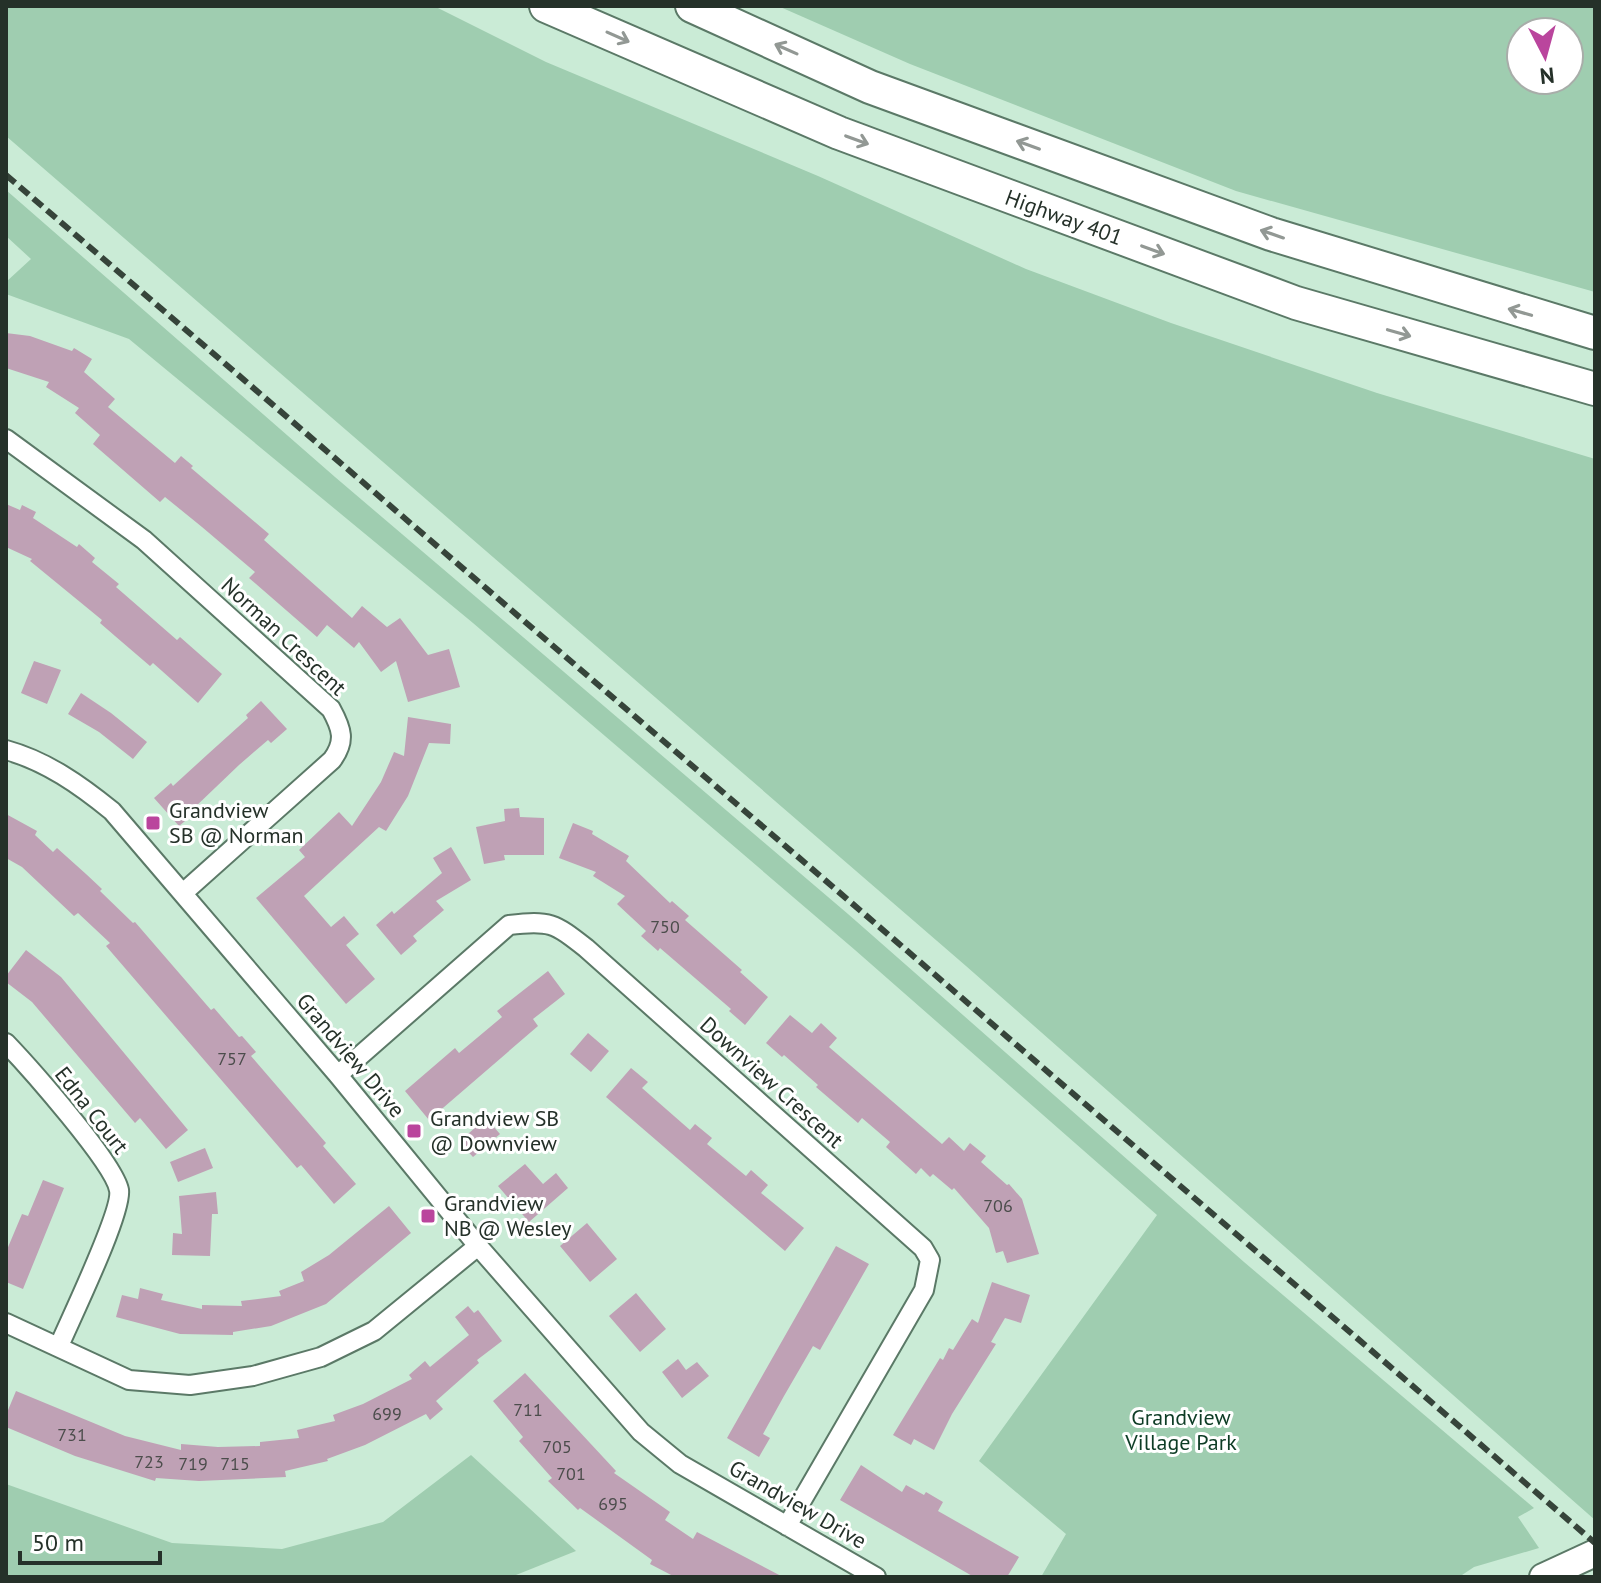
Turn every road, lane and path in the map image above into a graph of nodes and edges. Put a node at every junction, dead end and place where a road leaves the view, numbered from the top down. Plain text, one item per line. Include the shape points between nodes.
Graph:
1 (546, 6) edge
2 (692, 6) edge
3 (1595, 333) edge
4 (1595, 389) edge
5 (6, 439) edge
6 (6, 750) edge
7 (183, 893) junction
8 (6, 1043) edge
9 (338, 1075) junction
10 (478, 1246) junction
11 (6, 1323) edge
12 (59, 1346) junction
13 (787, 1526) junction
14 (1595, 1553) edge
15 (876, 1577) edge
16 (1543, 1577) edge

1 -> 4 highway, Highway 401 via 839,133 1281,298
3 -> 2 highway via 1271,234 870,87
5 - 7 street, Norman Crescent via 144,540 337,720 341,748 332,760
6 - 7 street, Grandview Drive via 80,785 112,811
7 - 9 street, Grandview Drive
8 - 12 street, Edna Court via 106,1163 119,1191 116,1215
9 - 10 street, Grandview Drive
9 - 13 street, Downview Crescent via 509,925 556,925 923,1248 930,1260 924,1290
10 - 12 street via 374,1331 321,1357 253,1376 190,1385 129,1380
10 - 13 street, Grandview Drive via 641,1432 680,1464
11 - 12 street
13 - 15 street, Grandview Drive
14 - 16 main road

